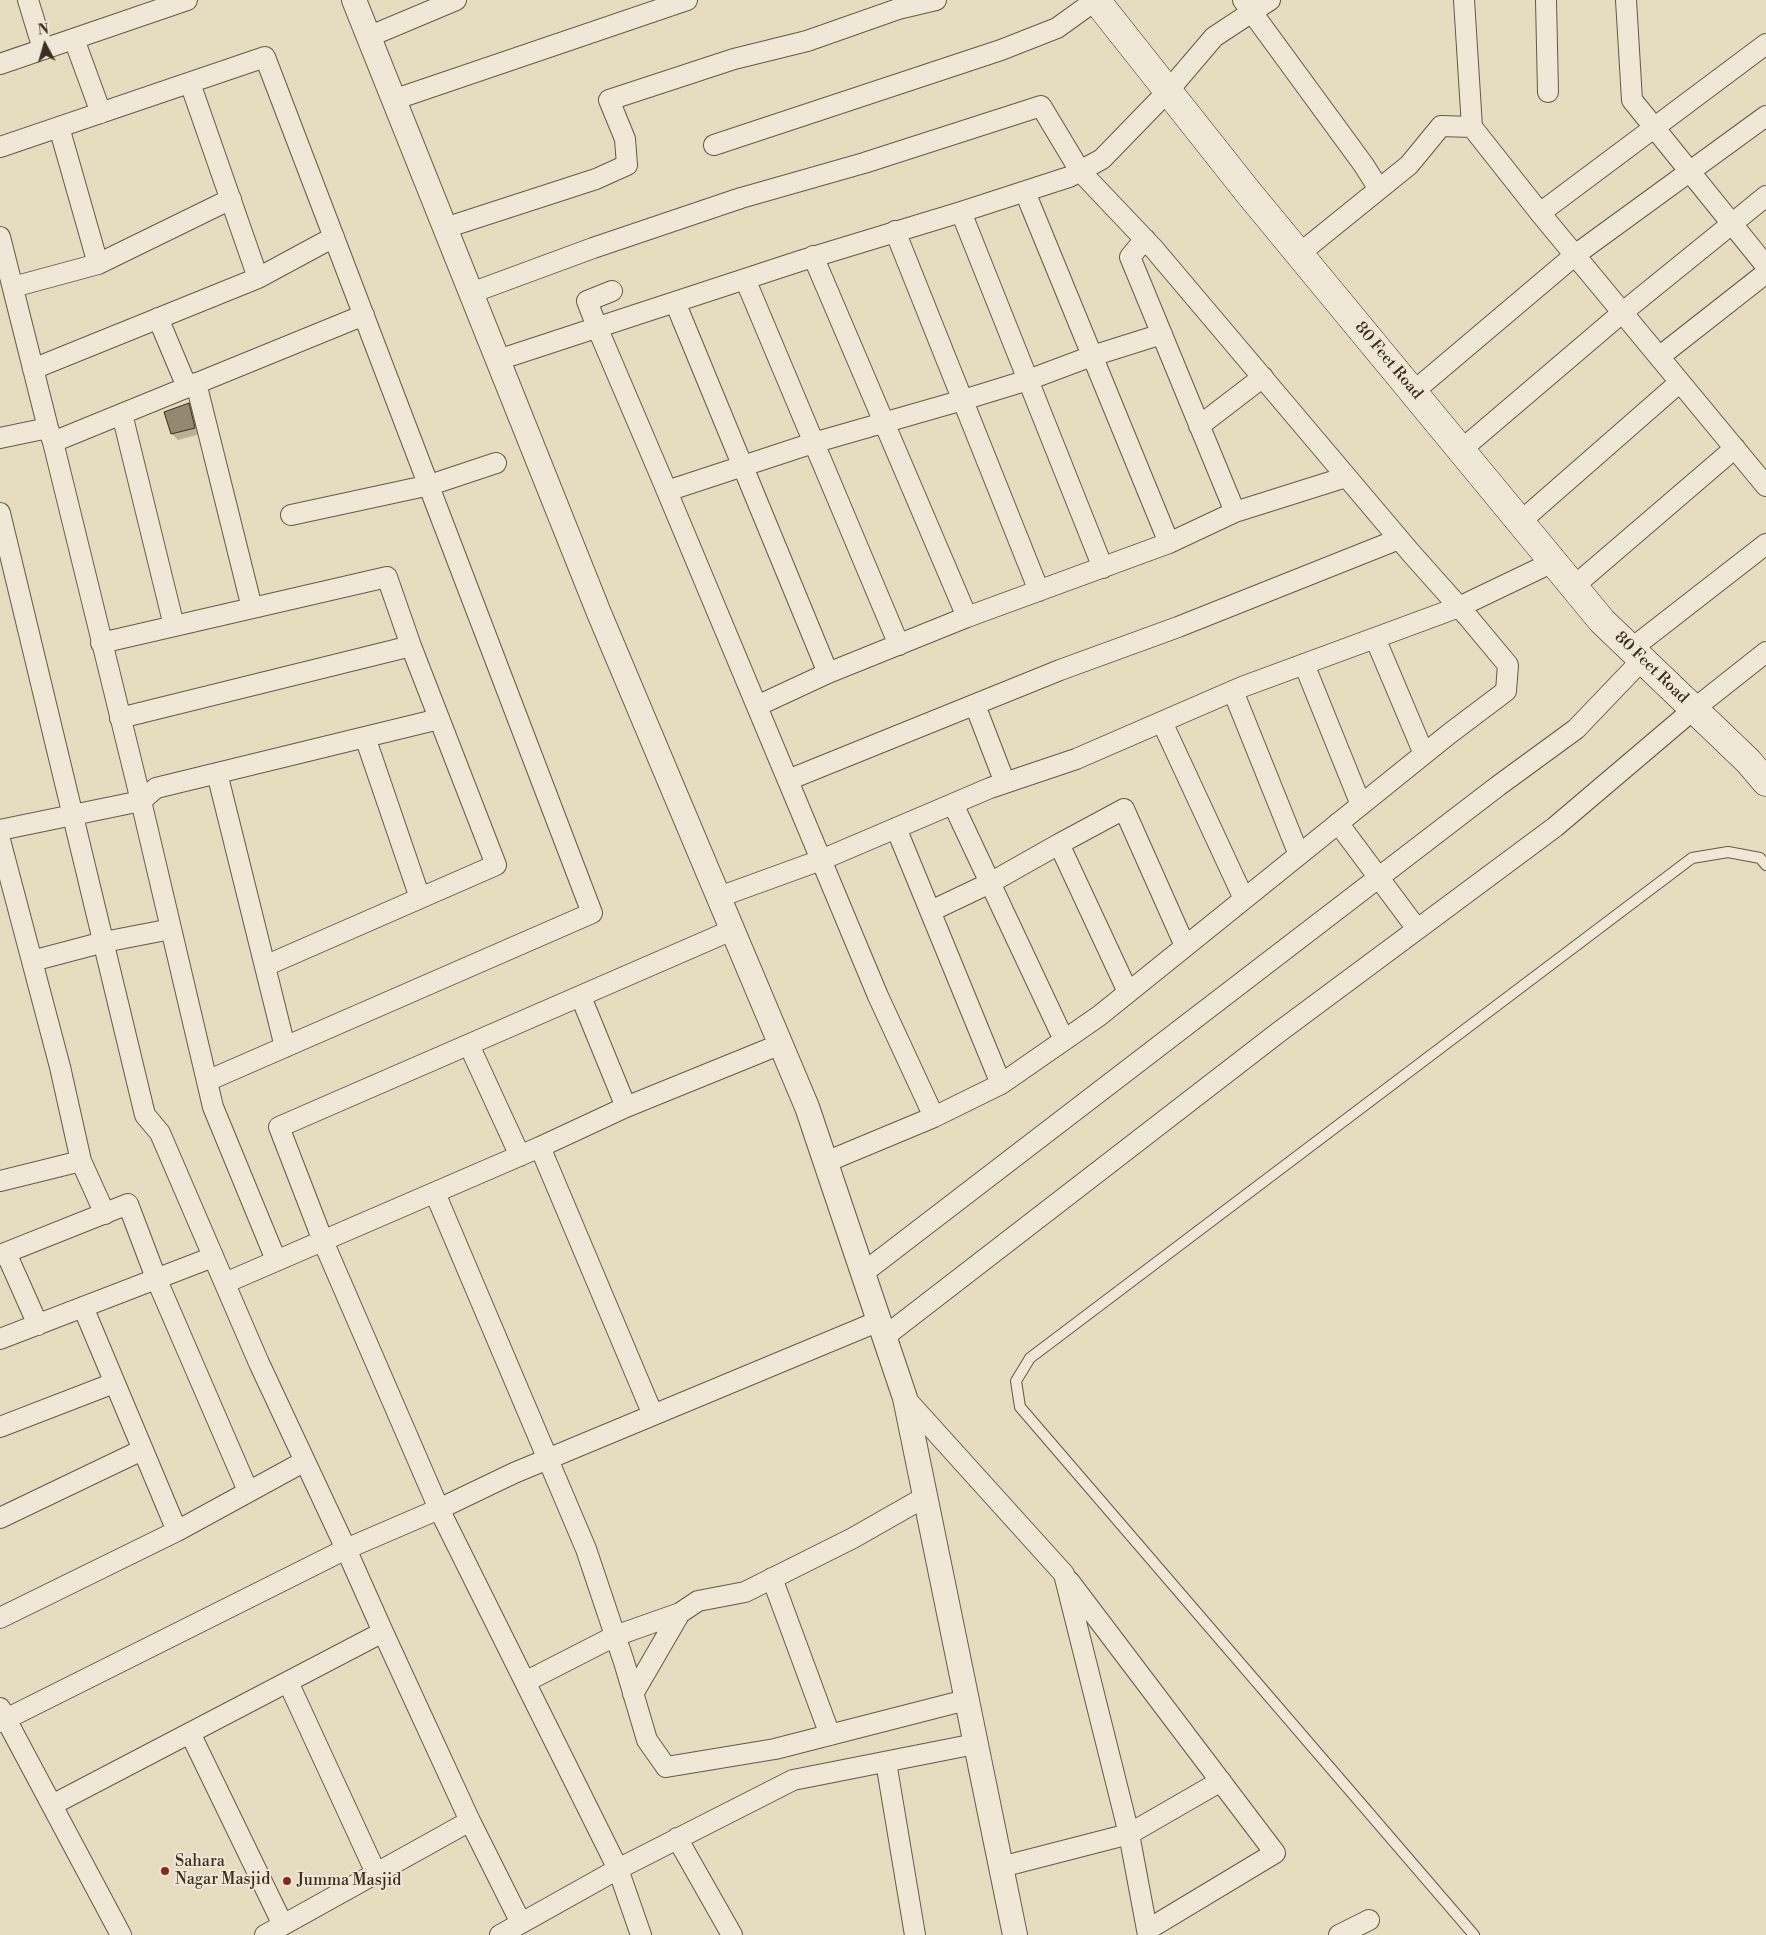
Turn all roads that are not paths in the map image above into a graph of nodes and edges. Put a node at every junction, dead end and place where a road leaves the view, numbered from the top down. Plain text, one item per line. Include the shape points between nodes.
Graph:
1 (28, 0) edge
2 (186, 0) edge
3 (354, 0) edge
4 (456, 0) edge
5 (687, 0) edge
6 (936, 0) edge
7 (1096, 0) edge
8 (1270, 0) edge
9 (1464, 0) edge
10 (1546, 0) edge
11 (1626, 0) edge
12 (156, 5) edge
13 (1247, 6) edge
14 (368, 37) junction
15 (74, 39) junction
16 (1766, 44) edge
17 (43, 49) junction
18 (0, 64) edge
19 (190, 83) junction
20 (1168, 91) junction
21 (1548, 92) dead end
22 (393, 100) junction
23 (101, 113) junction
24 (1766, 116) edge
25 (59, 127) junction
26 (1472, 127) junction
27 (1654, 128) junction
28 (714, 144) dead end
29 (0, 147) edge
30 (1080, 171) junction
31 (1689, 171) junction
32 (1379, 189) junction
33 (1025, 192) junction
34 (1766, 196) edge
35 (231, 199) junction
36 (961, 212) junction
37 (1540, 213) junction
38 (1732, 224) junction
39 (445, 228) junction
40 (895, 231) junction
41 (0, 237) edge
42 (334, 237) junction
43 (1145, 239) junction
44 (1299, 254) junction
45 (1575, 255) junction
46 (813, 256) junction
47 (98, 264) junction
48 (1766, 266) edge
49 (1766, 273) edge
50 (258, 278) junction
51 (745, 279) junction
52 (13, 287) junction
53 (612, 291) dead end
54 (471, 293) junction
55 (674, 302) junction
56 (1623, 312) junction
57 (364, 315) junction
58 (158, 318) junction
59 (596, 327) junction
60 (1162, 334) junction
61 (1092, 356) junction
62 (1659, 357) junction
63 (498, 360) junction
64 (33, 369) junction
65 (1262, 377) junction
66 (1028, 380) junction
67 (1680, 382) junction
68 (192, 385) junction
69 (1413, 392) junction
70 (963, 400) junction
71 (122, 414) junction
72 (884, 422) junction
73 (1199, 426) junction
74 (50, 435) junction
75 (0, 438) edge
76 (813, 443) junction
77 (1735, 448) junction
78 (1461, 450) junction
79 (496, 463) dead end
80 (742, 468) junction
81 (1346, 477) junction
82 (430, 485) junction
83 (1766, 486) edge
84 (667, 491) junction
85 (1235, 512) junction
86 (0, 513) edge
87 (292, 515) dead end
88 (1520, 522) junction
89 (1399, 539) junction
90 (1169, 543) junction
91 (1766, 544) edge
92 (1553, 562) junction
93 (1103, 568) junction
94 (1573, 587) junction
95 (1039, 591) junction
96 (1459, 607) junction
97 (252, 608) junction
98 (967, 617) junction
99 (174, 626) junction
100 (1375, 638) junction
101 (101, 643) junction
102 (899, 644) junction
103 (411, 646) junction
104 (1766, 652) edge
105 (1636, 654) junction
106 (1304, 664) junction
107 (828, 673) junction
108 (1233, 691) junction
109 (975, 705) junction
110 (757, 706) junction
111 (1694, 709) junction
112 (120, 718) junction
113 (439, 719) junction
114 (1162, 722) junction
115 (365, 737) junction
116 (1424, 754) junction
117 (1762, 769) edge
118 (217, 773) junction
119 (788, 780) junction
120 (1006, 783) junction
121 (141, 801) junction
122 (953, 804) junction
123 (1360, 805) junction
124 (73, 815) junction
125 (1338, 823) junction
126 (896, 828) junction
127 (0, 830) edge
128 (0, 840) edge
129 (1059, 844) junction
130 (1299, 855) junction
131 (821, 860) junction
132 (1766, 865) edge
133 (1379, 878) junction
134 (990, 883) junction
135 (719, 897) junction
136 (420, 898) junction
137 (1244, 899) junction
138 (931, 911) junction
139 (171, 929) junction
140 (1417, 929) junction
141 (732, 930) junction
142 (104, 942) junction
143 (1185, 946) junction
144 (32, 961) junction
145 (265, 966) junction
146 (1128, 992) junction
147 (581, 997) junction
148 (1064, 1040) junction
149 (780, 1044) junction
150 (469, 1045) junction
151 (285, 1047) junction
152 (207, 1081) junction
153 (1001, 1084) junction
154 (626, 1107) junction
155 (934, 1117) junction
156 (540, 1147) junction
157 (520, 1156) junction
158 (81, 1161) junction
159 (826, 1162) junction
160 (0, 1181) edge
161 (434, 1193) junction
162 (105, 1214) junction
163 (323, 1241) junction
164 (3, 1254) edge
165 (213, 1257) junction
166 (276, 1260) junction
167 (863, 1274) junction
168 (156, 1278) junction
169 (225, 1283) junction
170 (83, 1307) junction
171 (38, 1324) junction
172 (882, 1329) junction
173 (0, 1339) edge
174 (114, 1383) junction
175 (905, 1398) junction
176 (653, 1415) junction
177 (0, 1427) edge
178 (142, 1450) junction
179 (548, 1459) junction
180 (305, 1461) junction
181 (248, 1491) junction
182 (925, 1497) junction
183 (439, 1509) junction
184 (0, 1518) edge
185 (177, 1532) junction
186 (346, 1549) junction
187 (1064, 1574) junction
188 (772, 1578) junction
189 (680, 1613) junction
190 (0, 1618) edge
191 (382, 1632) junction
192 (615, 1636) junction
193 (288, 1682) junction
194 (525, 1682) junction
195 (634, 1694) junction
196 (966, 1700) junction
197 (2, 1716) edge
198 (190, 1733) junction
199 (830, 1735) junction
200 (975, 1744) junction
201 (886, 1762) junction
202 (1221, 1782) junction
203 (52, 1805) junction
204 (470, 1821) junction
205 (1129, 1834) junction
206 (677, 1838) junction
207 (1001, 1867) junction
208 (618, 1869) junction
209 (376, 1873) junction
210 (1369, 1920) dead end
211 (521, 1923) junction
212 (274, 1930) edge
213 (1148, 1932) edge
214 (121, 1935) edge
215 (500, 1935) edge
216 (641, 1935) edge
217 (732, 1935) edge
218 (915, 1935) edge
219 (1015, 1935) edge
220 (1338, 1935) edge
221 (1474, 1935) edge

1 - 17 street
2 - 12 street
3 - 14 street
4 - 14 street
5 - 22 street
6 - 39 street via 898,9 807,41 734,59 609,100 625,139 627,165 596,179
7 - 20 main road, 80 Feet Road
7 - 28 street via 1056,28 1001,50
8 - 13 street
9 - 26 street
10 - 21 street
11 - 27 street via 1632,100
12 - 15 street
13 - 20 street via 1214,37
13 - 32 street
14 - 22 street
15 - 17 street
15 - 23 street
16 - 27 street
17 - 18 street
19 - 23 street
19 - 35 street
19 - 42 street via 266,57
20 - 30 street via 1102,159
20 - 44 main road, 80 Feet Road
22 - 39 street
23 - 25 street
24 - 31 street
25 - 29 street
25 - 47 street
26 - 32 street via 1441,126 1408,165
26 - 37 street
27 - 31 street
27 - 37 street
30 - 33 street
30 - 43 street
30 - 54 street via 1041,106 864,163 741,198
31 - 38 street
31 - 45 street
32 - 44 street
33 - 36 street
33 - 61 street
34 - 38 street
35 - 47 street
35 - 50 street
36 - 40 street
36 - 66 street
37 - 45 street
38 - 48 street
38 - 56 street
39 - 54 street
40 - 46 street
40 - 70 street
41 - 52 street
42 - 50 street
42 - 57 street
43 - 60 street via 1130,257
43 - 65 street
44 - 69 main road, 80 Feet Road
45 - 56 street
45 - 69 street
46 - 51 street
46 - 72 street
47 - 52 street
49 - 62 street
50 - 58 street
51 - 55 street
51 - 76 street
52 - 64 street
53 - 59 street via 586,301
54 - 63 street
55 - 59 street
55 - 80 street
56 - 62 street
56 - 78 street
57 - 68 street
57 - 82 street
58 - 64 street
58 - 68 street
59 - 63 street
59 - 84 street
60 - 61 street
60 - 73 street
61 - 66 street
61 - 90 street
62 - 67 street
63 - 135 street via 598,613
64 - 74 street
65 - 73 street
65 - 81 street
66 - 70 street
66 - 93 street
67 - 77 street
67 - 88 street
68 - 71 street
68 - 97 street
69 - 78 main road, 80 Feet Road
70 - 72 street
70 - 95 street
71 - 74 street
71 - 99 street
72 - 76 street
72 - 98 street
73 - 85 street
74 - 75 street
74 - 101 street
76 - 80 street
76 - 102 street
77 - 83 street
77 - 94 street
78 - 88 main road, 80 Feet Road
79 - 82 street
80 - 84 street
80 - 107 street
81 - 85 street
81 - 89 street
82 - 87 street
82 - 151 street via 592,914
84 - 110 street
85 - 90 street
86 - 124 street
88 - 92 main road, 80 Feet Road
89 - 96 street
89 - 109 street
90 - 93 street
91 - 105 street
92 - 94 main road, 80 Feet Road
92 - 96 street
93 - 95 street
94 - 105 main road, 80 Feet Road
95 - 98 street
96 - 100 street
96 - 116 street via 1508,665 1506,691
97 - 99 street
97 - 103 street via 387,577
98 - 102 street
99 - 101 street
100 - 106 street
100 - 116 street
101 - 112 street
102 - 107 street
103 - 112 street
103 - 113 street
104 - 111 street
105 - 111 main road, 80 Feet Road
105 - 133 street via 1576,729
106 - 108 street
106 - 123 street
107 - 110 street
108 - 114 street
108 - 130 street
109 - 119 street
109 - 120 street
110 - 119 street
111 - 117 main road, 80 Feet Road
111 - 140 street via 1555,827
112 - 121 street
113 - 115 street
113 - 136 street via 496,864
114 - 120 street via 1076,759
114 - 137 street
115 - 118 street
115 - 136 street
116 - 123 street
118 - 121 street via 156,788
118 - 145 street
119 - 131 street
120 - 122 street
121 - 124 street
121 - 139 street
122 - 126 street
122 - 134 street
123 - 125 street
124 - 127 street
124 - 142 street
125 - 130 street
125 - 133 street
126 - 131 street
126 - 138 street
128 - 144 street
129 - 134 street
129 - 143 street via 1124,809
129 - 146 street
130 - 137 street
131 - 135 street
131 - 155 street via 878,996
132 - 221 lane via 1760,858 1728,852 1692,858 1030,1358 1016,1381 1020,1407
133 - 140 street
133 - 167 street
134 - 138 street
134 - 148 street
135 - 141 street
136 - 145 street
137 - 143 street
138 - 153 street
139 - 142 street
139 - 152 street
140 - 172 street
141 - 147 street
141 - 149 street
142 - 144 street
142 - 165 street via 145,1115 160,1133
143 - 146 street
144 - 158 street
145 - 151 street
146 - 148 street
147 - 150 street
147 - 154 street
148 - 153 street
149 - 154 street
149 - 159 street
150 - 157 street
150 - 163 street via 279,1127
151 - 152 street
152 - 166 street via 214,1108
153 - 155 street
154 - 156 street
155 - 159 street
156 - 157 street
156 - 176 street
157 - 161 street
158 - 160 street
158 - 162 street
159 - 167 street
161 - 163 street
161 - 179 street
162 - 164 street
162 - 168 street via 128,1204
163 - 166 street
163 - 183 street
164 - 171 street
165 - 168 street
165 - 169 street
166 - 169 street
167 - 172 street
168 - 170 street
168 - 181 street
169 - 180 street
170 - 171 street
170 - 174 street
171 - 173 street
172 - 175 street
172 - 176 street
174 - 177 street
174 - 178 street
175 - 182 street
175 - 187 street
176 - 179 street
178 - 184 street
178 - 185 street
179 - 183 street
179 - 192 street via 586,1549
180 - 181 street
180 - 186 street
181 - 185 street
182 - 188 street via 853,1538
182 - 196 street
183 - 186 street
183 - 194 street
185 - 190 street
186 - 191 street
186 - 197 street
187 - 202 street
187 - 205 street
188 - 189 street via 745,1592 698,1601
188 - 199 street
189 - 192 street
189 - 195 street
191 - 193 street
191 - 204 street
192 - 194 street
192 - 195 street
193 - 198 street
193 - 209 street
194 - 208 street
195 - 199 street via 646,1740 666,1767 775,1749
196 - 199 street
196 - 200 street
197 - 203 street
198 - 203 street
198 - 212 street
200 - 201 street
200 - 207 street
201 - 206 street via 793,1780
201 - 218 street
202 - 205 street
202 - 213 street via 1275,1853
203 - 214 street
204 - 209 street
204 - 211 street
205 - 207 street
205 - 213 street
206 - 208 street
206 - 217 street
207 - 219 street
208 - 211 street
208 - 216 street
209 - 212 street
210 - 220 street
211 - 215 street

